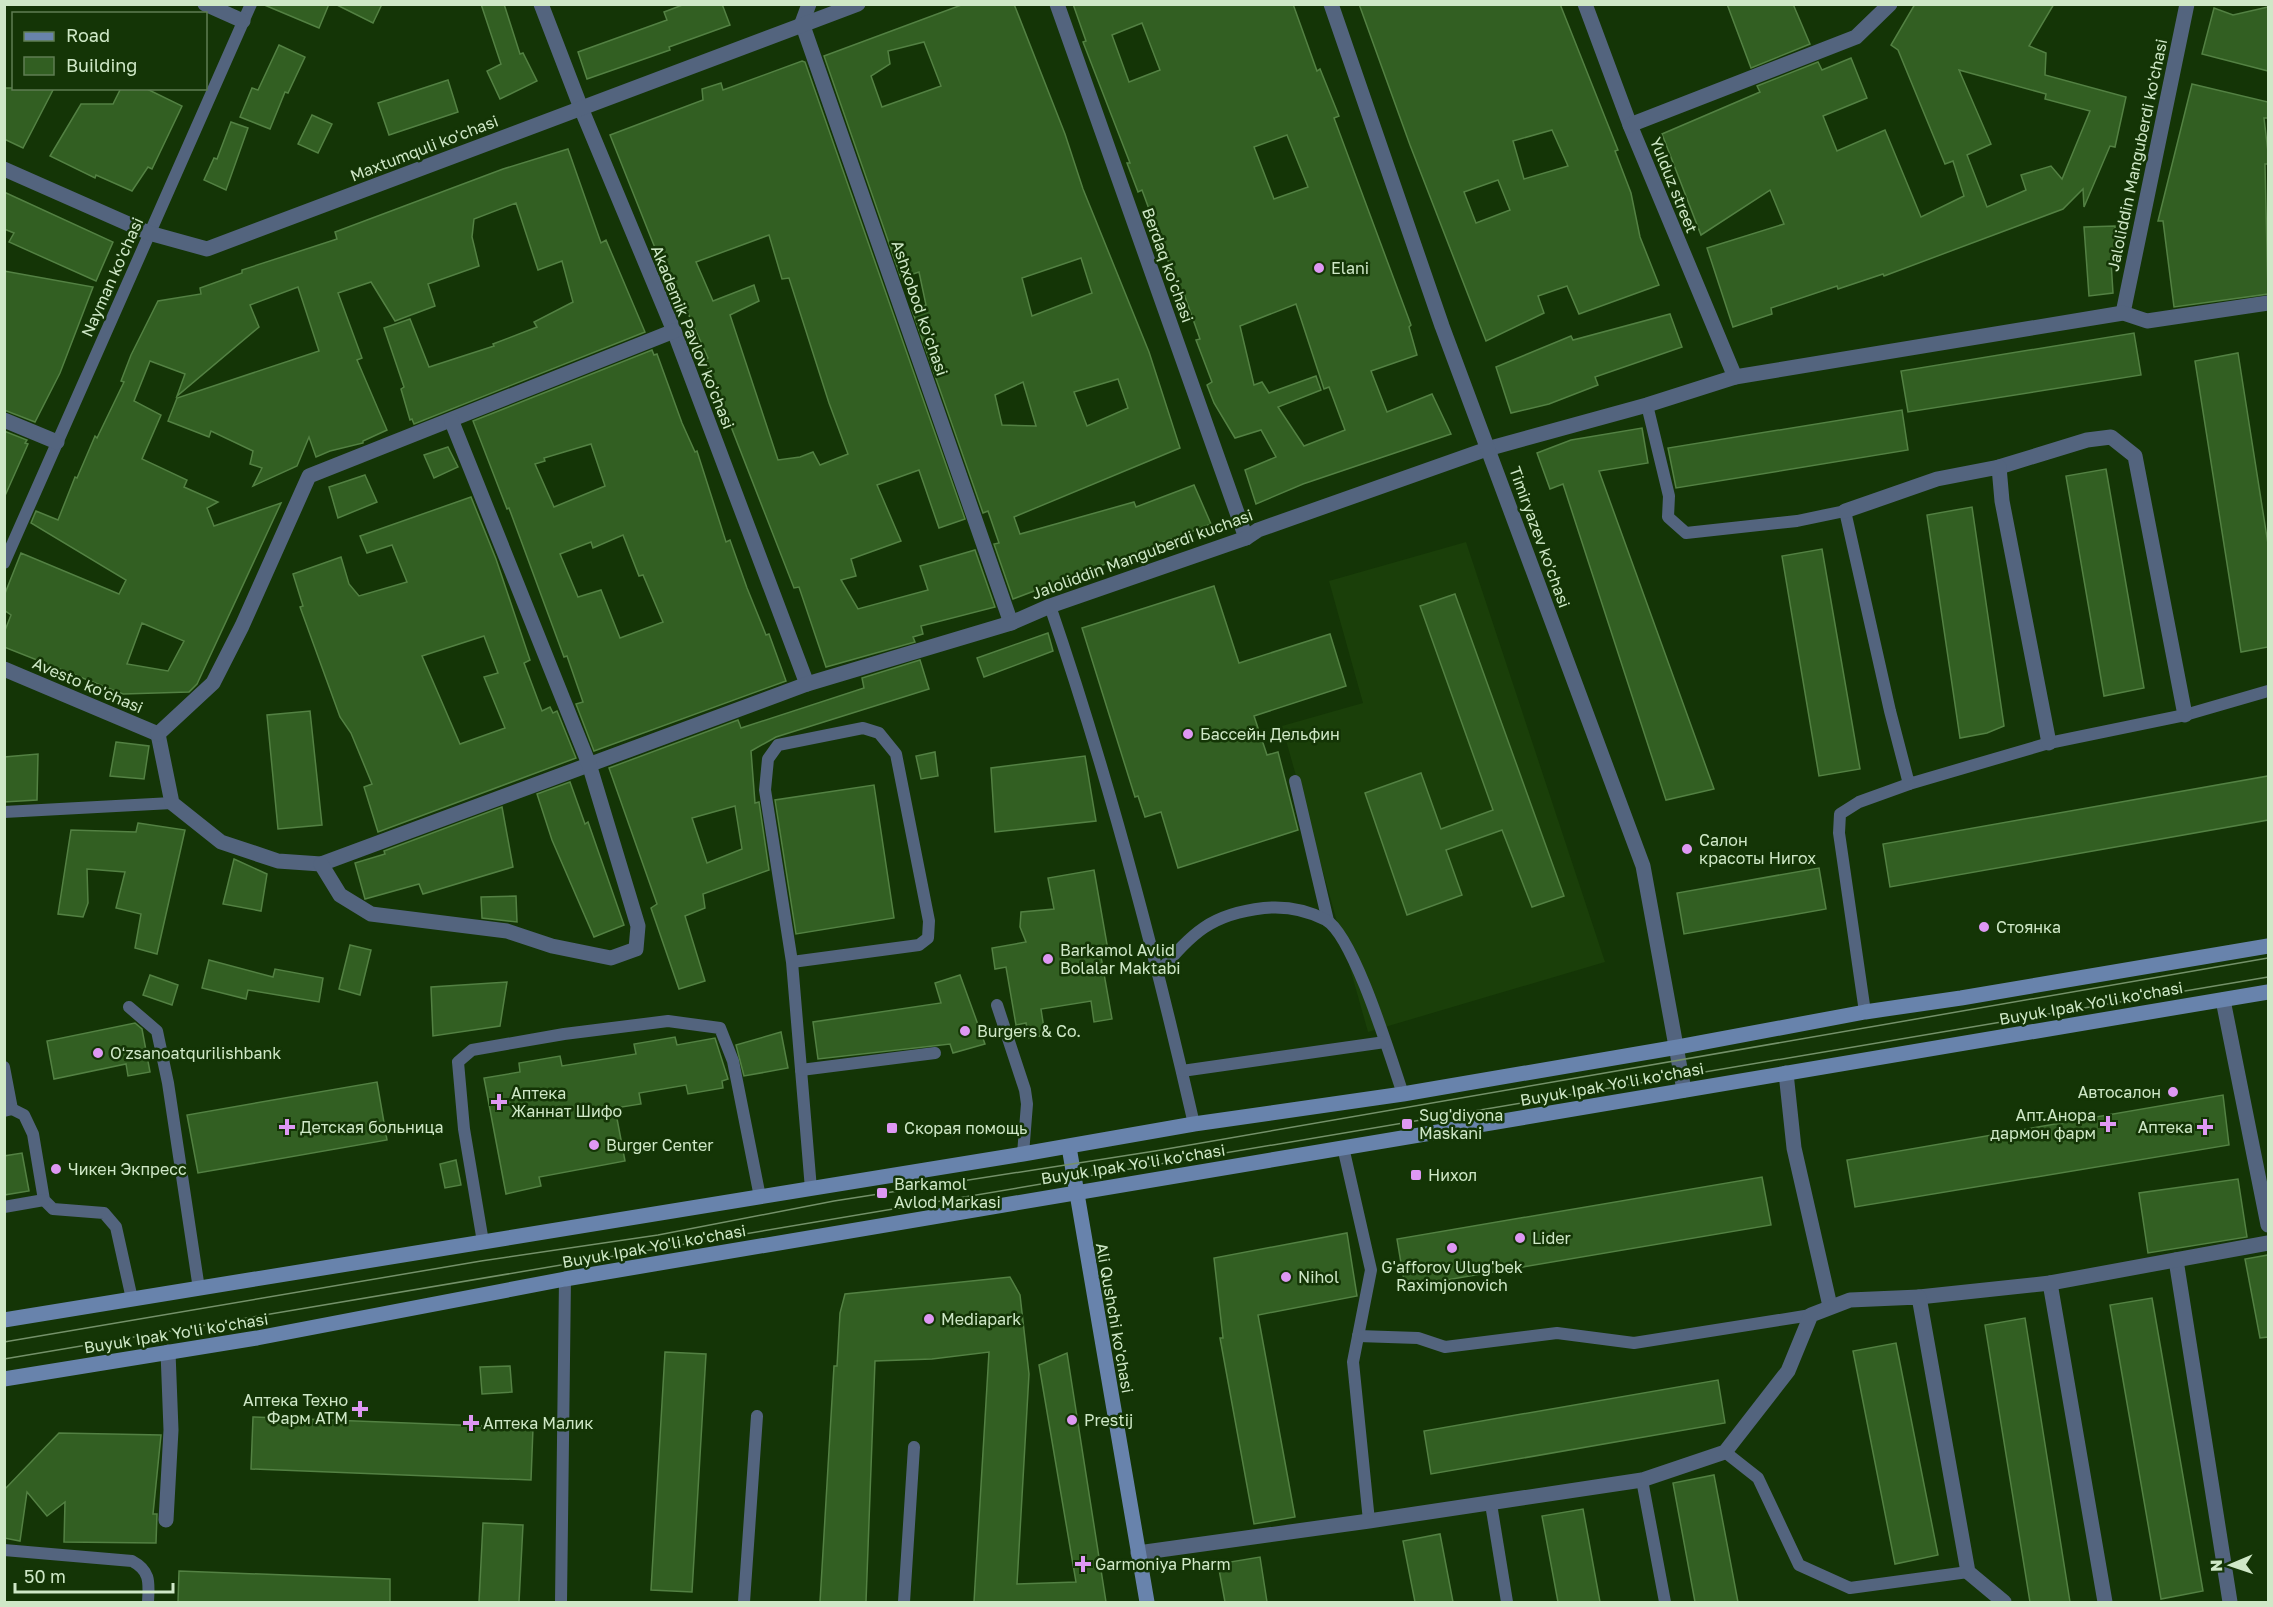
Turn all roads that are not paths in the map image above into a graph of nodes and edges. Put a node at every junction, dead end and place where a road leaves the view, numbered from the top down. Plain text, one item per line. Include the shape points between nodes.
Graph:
1 (205, 4) edge
2 (251, 4) edge
3 (541, 4) edge
4 (809, 4) edge
5 (858, 4) edge
6 (1057, 4) edge
7 (1331, 4) edge
8 (1585, 4) edge
9 (1890, 4) edge
10 (2187, 4) edge
11 (243, 21) junction
12 (802, 23) junction
13 (581, 108) junction
14 (1630, 125) junction
15 (4, 169) edge
16 (149, 233) junction
17 (2268, 303) edge
18 (2122, 313) junction
19 (674, 331) junction
20 (1735, 377) junction
21 (1647, 405) junction
22 (4, 420) edge
23 (452, 422) junction
24 (57, 442) junction
25 (1487, 449) junction
26 (1999, 467) junction
27 (1845, 511) junction
28 (1246, 538) junction
29 (4, 563) edge
30 (1050, 606) junction
31 (1011, 623) junction
32 (4, 669) edge
33 (807, 684) junction
34 (2268, 691) edge
35 (2185, 715) junction
36 (158, 734) junction
37 (2049, 743) junction
38 (589, 764) junction
39 (1295, 781) dead end
40 (1909, 784) junction
41 (172, 803) junction
42 (4, 812) edge
43 (321, 864) junction
44 (1328, 921) junction
45 (2268, 946) edge
46 (792, 962) junction
47 (1159, 972) junction
48 (2268, 992) edge
49 (2223, 999) junction
50 (997, 1005) dead end
51 (129, 1007) dead end
52 (1865, 1012) junction
53 (1384, 1042) junction
54 (1678, 1047) junction
55 (935, 1053) dead end
56 (4, 1067) edge
57 (801, 1070) junction
58 (1182, 1071) junction
59 (1786, 1073) junction
60 (1684, 1090) junction
61 (1403, 1094) junction
62 (8, 1110) edge
63 (1194, 1124) junction
64 (1069, 1146) junction
65 (1343, 1147) junction
66 (1023, 1154) junction
67 (811, 1189) junction
68 (1074, 1192) junction
69 (760, 1197) junction
70 (44, 1200) junction
71 (4, 1207) edge
72 (2268, 1225) edge
73 (483, 1242) junction
74 (2268, 1243) edge
75 (2176, 1260) junction
76 (565, 1279) junction
77 (2050, 1283) junction
78 (199, 1289) junction
79 (1919, 1297) junction
80 (132, 1299) junction
81 (1830, 1306) junction
82 (1811, 1316) junction
83 (4, 1320) edge
84 (1358, 1336) junction
85 (168, 1352) junction
86 (4, 1379) edge
87 (757, 1416) dead end
88 (914, 1447) dead end
89 (1725, 1452) junction
90 (1642, 1480) junction
91 (1491, 1504) junction
92 (166, 1520) dead end
93 (1369, 1521) junction
94 (4, 1550) edge
95 (1138, 1553) junction
96 (1968, 1572) junction
97 (148, 1602) edge
98 (561, 1602) edge
99 (744, 1602) edge
100 (904, 1602) edge
101 (1147, 1602) edge
102 (1507, 1602) edge
103 (1665, 1602) edge
104 (2004, 1602) edge
105 (2105, 1602) edge
106 (2230, 1602) edge

1 - 11 street
2 - 11 lane, Nayman ko'chasi
3 - 13 street, Akademik Pavlov ko'chasi
4 - 12 street
5 - 12 street, Maxtumquli ko'chasi
6 - 28 street, Berdaq ko'chasi
7 - 25 street, Timiryazev ko'chasi via 1368,119
8 - 14 street, Yulduz street
9 - 14 street via 1856,37
10 - 18 street, Jaloliddin Manguberdi ko'chasi
11 - 16 lane, Nayman ko'chasi
12 - 13 street, Maxtumquli ko'chasi
12 - 31 street, Ashxobod ko'chasi
13 - 16 street, Maxtumquli ko'chasi via 207,249
13 - 19 street, Akademik Pavlov ko'chasi
14 - 20 street, Yulduz street
15 - 16 street, Maxtumquli ko'chasi
16 - 24 lane, Nayman ko'chasi
17 - 18 street via 2147,321
18 - 20 street, Jaloliddin Manguberdi kuchasi
19 - 23 street
19 - 33 street, Akademik Pavlov ko'chasi
20 - 21 street, Jaloliddin Manguberdi kuchasi
21 - 25 street, Jaloliddin Manguberdi kuchasi
21 - 27 lane via 1669,496 1668,517 1686,533 1797,521
22 - 24 street
23 - 36 street via 309,476 213,683
23 - 38 street
24 - 29 lane, Nayman ko'chasi
25 - 28 street, Jaloliddin Manguberdi kuchasi via 1258,530
25 - 54 street, Timiryazev ko'chasi via 1643,866
26 - 27 street via 1937,479
26 - 35 street via 2087,440 2111,437 2134,456
26 - 37 street via 2002,501
27 - 40 lane
28 - 30 street, Jaloliddin Manguberdi kuchasi
30 - 31 street, Jaloliddin Manguberdi kuchasi
30 - 47 lane via 1076,680
31 - 33 street, Jaloliddin Manguberdi kuchasi
32 - 36 street, Avesto ko'chasi
33 - 38 street, Jaloliddin Manguberdi kuchasi
34 - 35 lane
35 - 37 lane
36 - 41 street
37 - 40 lane
38 - 43 street, Jaloliddin Manguberdi kuchasi
38 - 43 street via 638,926 636,949 611,957 552,946 507,931 372,914 340,895
39 - 44 lane
40 - 52 lane via 1859,802 1840,814 1839,834
41 - 42 lane
41 - 43 street via 221,842 278,861
44 - 47 lane via 1285,906 1222,916 1189,937
44 - 53 lane via 1356,962
45 - 52 main road, Buyuk Ipak Yo'li ko'chasi
46 - 46 lane via 765,790 768,759 778,745 863,728 879,734 896,754 929,921 928,938 919,945
46 - 57 lane
47 - 58 lane
48 - 49 main road, Buyuk Ipak Yo'li ko'chasi
49 - 59 main road, Buyuk Ipak Yo'li ko'chasi
49 - 72 street
50 - 66 lane via 1025,1090
51 - 78 lane via 157,1031
52 - 54 main road, Buyuk Ipak Yo'li ko'chasi
53 - 58 lane
53 - 61 lane
54 - 60 street, Timiryazev ko'chasi
54 - 61 main road, Buyuk Ipak Yo'li ko'chasi
55 - 57 lane
56 - 62 lane
57 - 67 lane
58 - 63 lane
59 - 60 main road, Buyuk Ipak Yo'li ko'chasi
59 - 81 street via 1794,1148
60 - 65 main road, Buyuk Ipak Yo'li ko'chasi
61 - 63 main road, Buyuk Ipak Yo'li ko'chasi
62 - 70 lane via 24,1114 33,1134
63 - 64 main road, Buyuk Ipak Yo'li ko'chasi
64 - 66 main road, Buyuk Ipak Yo'li ko'chasi
64 - 68 main road, Ali Qushchi ko'chasi
65 - 68 main road, Buyuk Ipak Yo'li ko'chasi
65 - 84 lane via 1371,1270
66 - 67 main road, Buyuk Ipak Yo'li ko'chasi
67 - 69 main road, Buyuk Ipak Yo'li ko'chasi
68 - 76 main road, Buyuk Ipak Yo'li ko'chasi
68 - 95 main road, Ali Qushchi ko'chasi
69 - 73 main road, Buyuk Ipak Yo'li ko'chasi
69 - 73 lane via 733,1061 720,1028 668,1021 564,1034 472,1050 458,1062 464,1129
70 - 71 lane
70 - 80 lane via 53,1209 104,1213 116,1227
73 - 78 main road, Buyuk Ipak Yo'li ko'chasi
74 - 75 street
75 - 77 street
75 - 106 street
76 - 85 main road, Buyuk Ipak Yo'li ko'chasi
76 - 98 lane
77 - 79 street
77 - 105 street
78 - 80 main road, Buyuk Ipak Yo'li ko'chasi
79 - 81 street via 1850,1300
79 - 96 street
80 - 83 main road, Buyuk Ipak Yo'li ko'chasi
81 - 82 street
82 - 84 lane via 1634,1343 1557,1333 1445,1347 1418,1338
82 - 89 street via 1788,1371
84 - 93 lane via 1353,1362
85 - 86 main road, Buyuk Ipak Yo'li ko'chasi
85 - 92 street via 171,1430
87 - 99 lane
88 - 100 lane
89 - 90 street
89 - 96 lane via 1758,1478 1799,1565 1850,1588
90 - 91 street
90 - 103 lane
91 - 93 street
91 - 102 lane
93 - 95 street
94 - 97 lane via 132,1561 144,1567 149,1578
95 - 101 main road, Ali Qushchi ko'chasi
96 - 104 street

